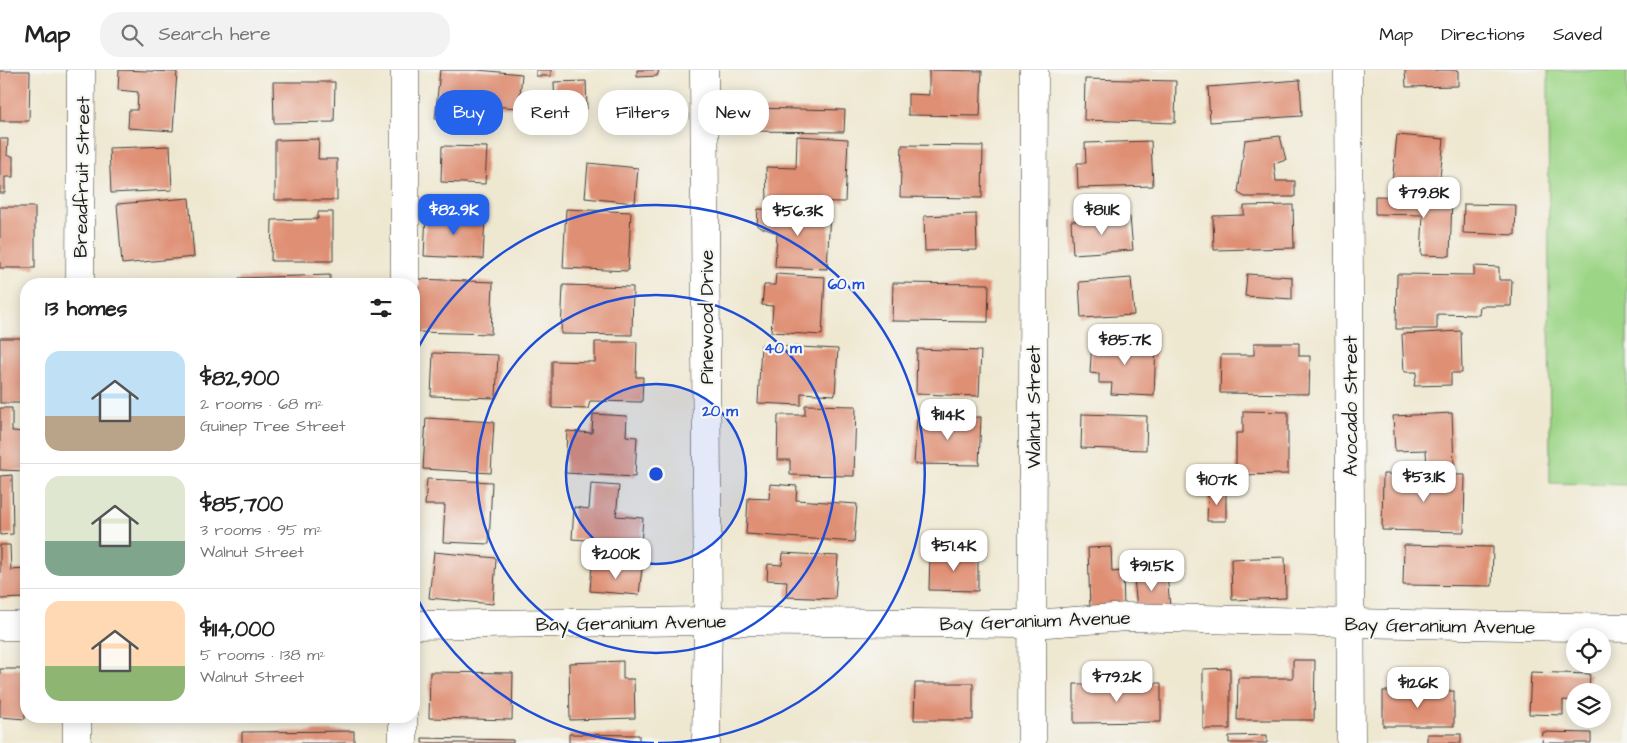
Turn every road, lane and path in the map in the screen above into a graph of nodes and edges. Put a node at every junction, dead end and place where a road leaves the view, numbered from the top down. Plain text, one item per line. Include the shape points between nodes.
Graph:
1 (82, 70) edge
2 (405, 70) edge
3 (704, 70) edge
4 (1034, 70) edge
5 (1348, 70) edge
6 (80, 278) edge
7 (405, 278) edge
8 (708, 621) junction
9 (1351, 623) junction
10 (1033, 624) junction
11 (420, 625) edge
12 (0, 626) edge
13 (20, 626) edge
14 (1627, 628) edge
15 (77, 723) edge
16 (403, 723) edge
17 (77, 743) edge
18 (403, 743) edge
19 (706, 743) edge
20 (1032, 743) edge
21 (1350, 743) edge

1 - 6 street, Breadfruit Street
2 - 7 street
3 - 8 street, Pinewood Drive
4 - 10 street, Walnut Street
5 - 9 street, Avocado Street
8 - 10 street, Bay Geranium Avenue
8 - 11 street, Bay Geranium Avenue
8 - 19 street, Pinewood Drive
9 - 10 street, Bay Geranium Avenue via 1127,617
9 - 14 street, Bay Geranium Avenue
9 - 21 street, Avocado Street
10 - 20 street, Walnut Street
12 - 13 street
15 - 17 street
16 - 18 street

